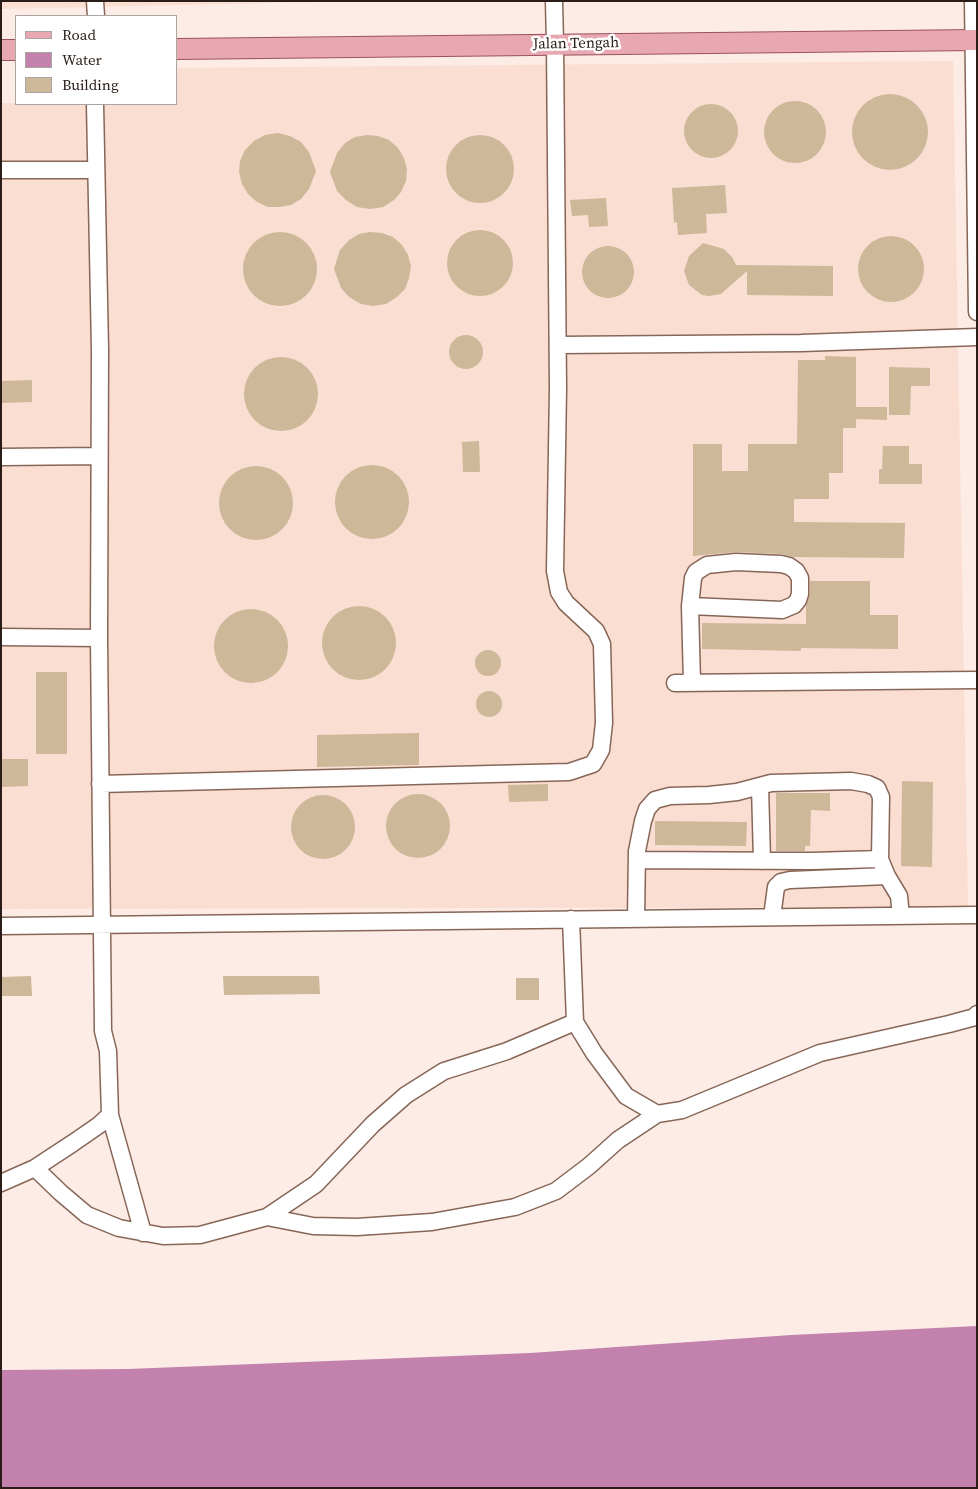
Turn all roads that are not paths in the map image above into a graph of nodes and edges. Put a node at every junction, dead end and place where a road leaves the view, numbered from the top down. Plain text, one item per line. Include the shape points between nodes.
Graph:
1 (96, 1) edge
2 (554, 1) edge
3 (973, 1) edge
4 (96, 15) edge
5 (975, 40) edge
6 (556, 44) junction
7 (178, 48) edge
8 (1, 50) edge
9 (15, 50) edge
10 (95, 105) edge
11 (1, 170) edge
12 (95, 170) junction
13 (976, 220) edge
14 (977, 312) edge
15 (977, 337) edge
16 (558, 345) junction
17 (99, 456) junction
18 (1, 457) edge
19 (690, 606) junction
20 (1, 637) edge
21 (99, 638) junction
22 (977, 680) edge
23 (674, 683) dead end
24 (692, 683) junction
25 (100, 784) junction
26 (760, 786) junction
27 (880, 859) junction
28 (637, 860) junction
29 (762, 861) junction
30 (887, 876) junction
31 (977, 915) edge
32 (901, 916) junction
33 (772, 917) junction
34 (572, 919) junction
35 (636, 919) junction
36 (102, 924) junction
37 (1, 926) edge
38 (977, 1014) edge
39 (575, 1022) junction
40 (657, 1114) junction
41 (110, 1115) junction
42 (35, 1168) junction
43 (1, 1183) edge
44 (267, 1217) junction
45 (144, 1233) junction

1 - 4 street
2 - 6 street
3 - 5 street
5 - 6 main road, Jalan Tengah
5 - 13 street
6 - 7 main road, Jalan Tengah
6 - 16 street
8 - 9 main road
10 - 12 street
11 - 12 street
12 - 17 street
13 - 14 street
15 - 16 street via 801,343
16 - 25 street via 555,571 566,604 596,631 602,644 604,723 601,750 594,764 569,772
17 - 18 street
17 - 21 street
19 - 19 street via 693,578 696,572 708,565 736,562 781,564 796,571 800,578 798,600 788,609
19 - 24 street
20 - 21 street
21 - 25 street
22 - 24 street
23 - 24 street
25 - 36 street
26 - 27 street via 851,781 878,788 882,806
26 - 28 street via 710,796 670,796 655,800 643,821
26 - 29 street
27 - 29 street
27 - 30 street
28 - 29 street
28 - 35 street
30 - 32 street via 900,896
30 - 33 street via 781,882 776,887
31 - 32 street
32 - 33 street
33 - 35 street
34 - 35 street
34 - 36 street
34 - 39 street
36 - 37 street
36 - 41 street via 103,1031 108,1059
38 - 40 street via 949,1024 820,1053 682,1110
39 - 40 street via 626,1096
39 - 44 street via 507,1051 444,1071 406,1095 373,1124 316,1184
40 - 44 street via 618,1140 556,1191 515,1207 432,1222 357,1228 313,1226
41 - 42 street
41 - 45 street
42 - 43 street
42 - 45 street via 87,1215 119,1228
44 - 45 street via 200,1235

